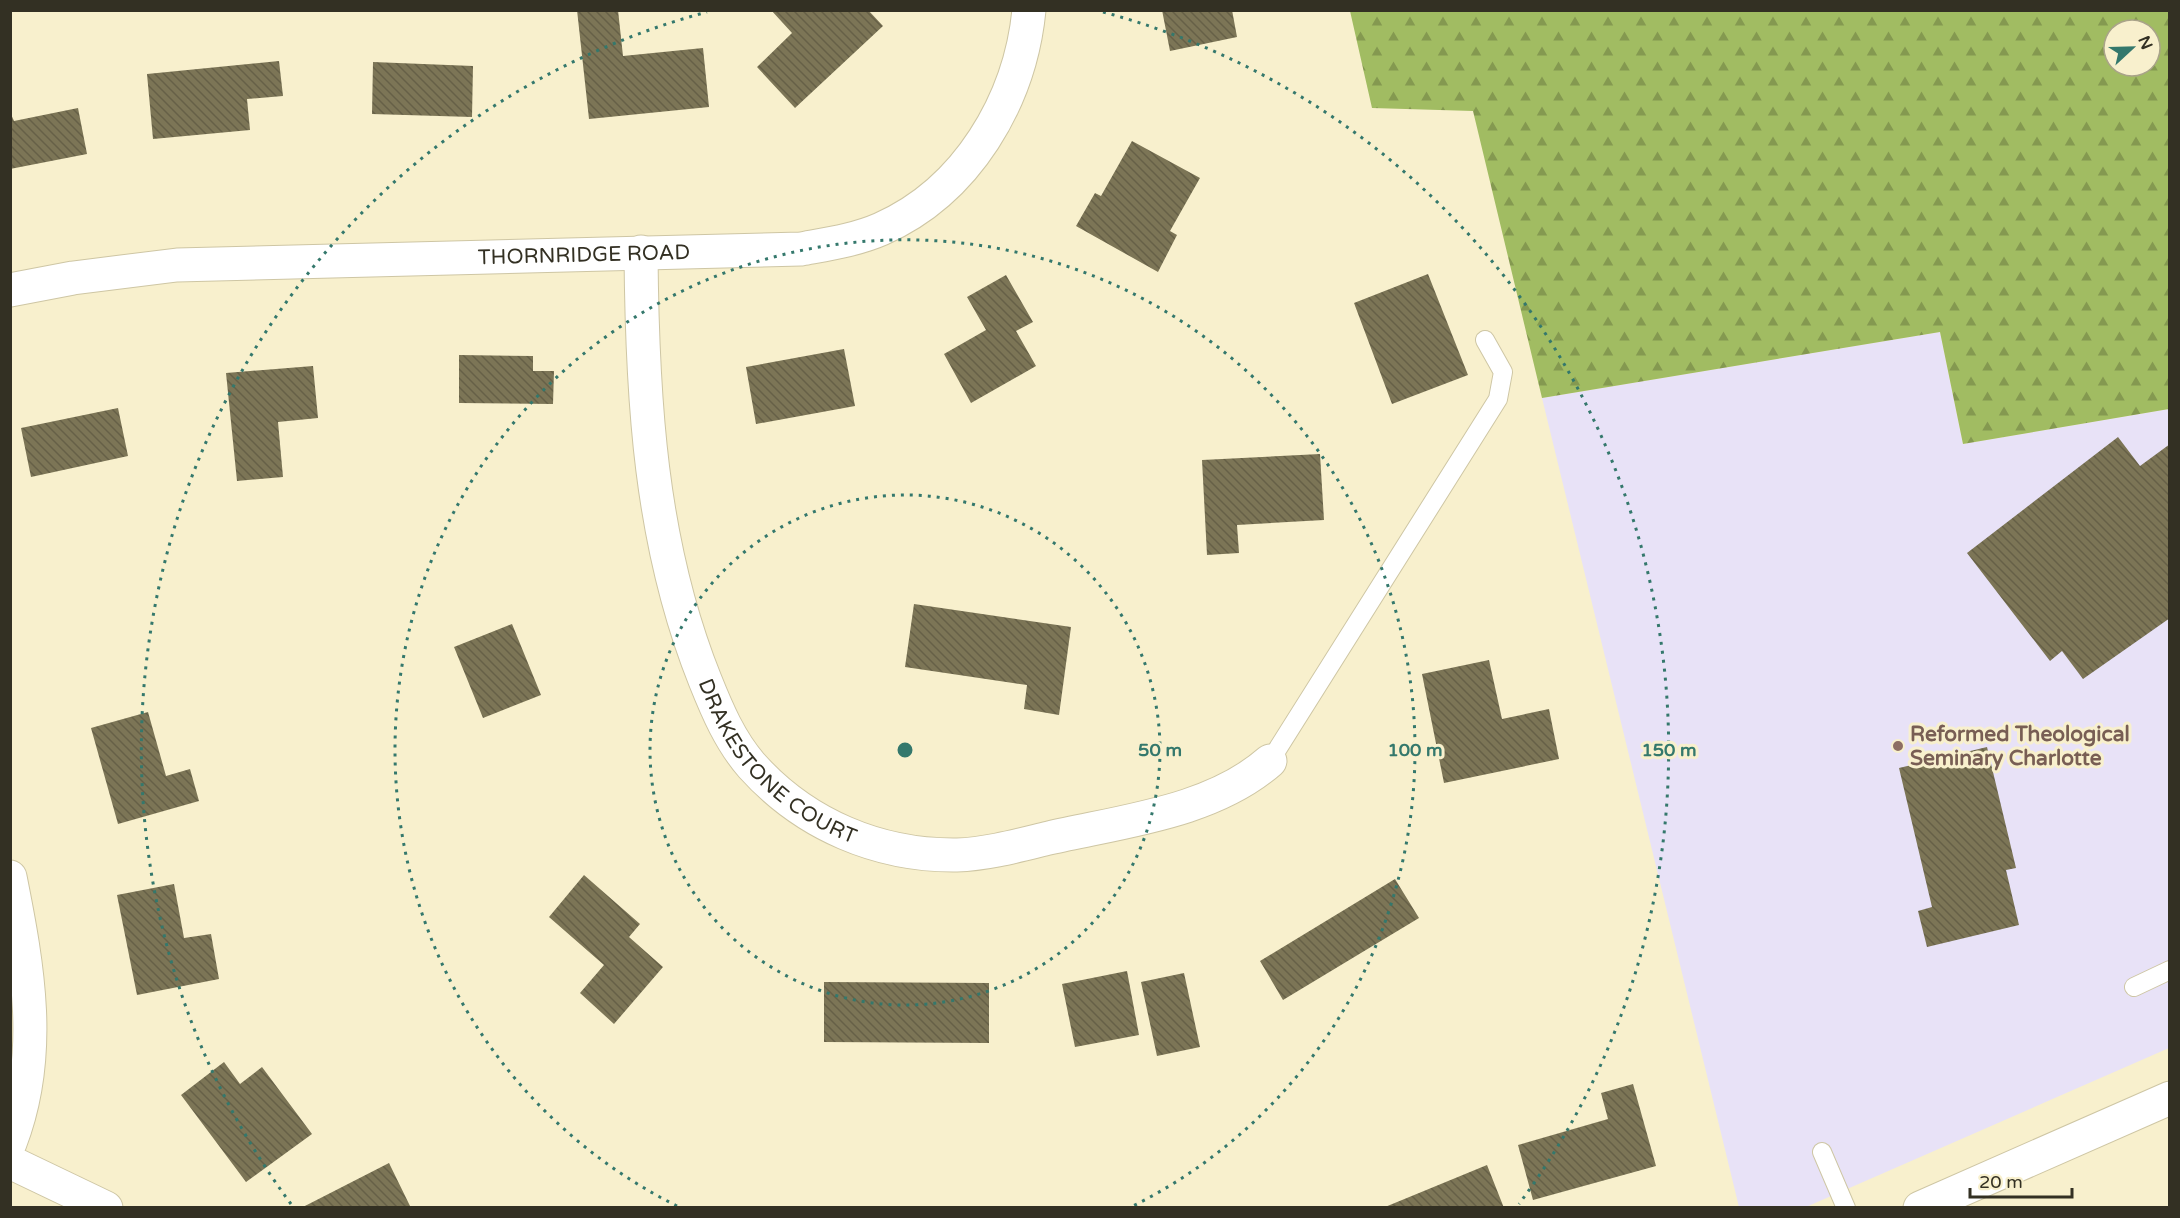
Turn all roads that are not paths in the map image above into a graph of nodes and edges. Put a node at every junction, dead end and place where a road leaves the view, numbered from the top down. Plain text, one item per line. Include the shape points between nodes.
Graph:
1 (1029, 10) edge
2 (641, 252) junction
3 (10, 290) edge
4 (1485, 340) dead end
5 (1270, 761) joint
6 (10, 877) edge
7 (2169, 970) edge
8 (2134, 987) dead end
9 (2169, 1098) edge
10 (10, 1143) edge
11 (1822, 1152) dead end
12 (10, 1162) edge
13 (106, 1208) edge
14 (1846, 1208) edge
15 (1920, 1208) edge

1 - 2 street, THORNRIDGE ROAD via 1015,81 991,129 964,167 936,194 900,219 850,239 801,249
2 - 3 street, THORNRIDGE ROAD via 177,265
2 - 5 street, DRAKESTONE COURT via 642,366 651,460 658,514 677,594 696,658 723,723 750,765 784,798 853,838 910,853 960,855 1008,848 1178,807 1228,789
4 - 5 lane via 1503,372 1498,399
6 - 10 street via 27,964 31,1013 30,1069
7 - 8 lane
9 - 15 street
11 - 14 lane
12 - 13 street

